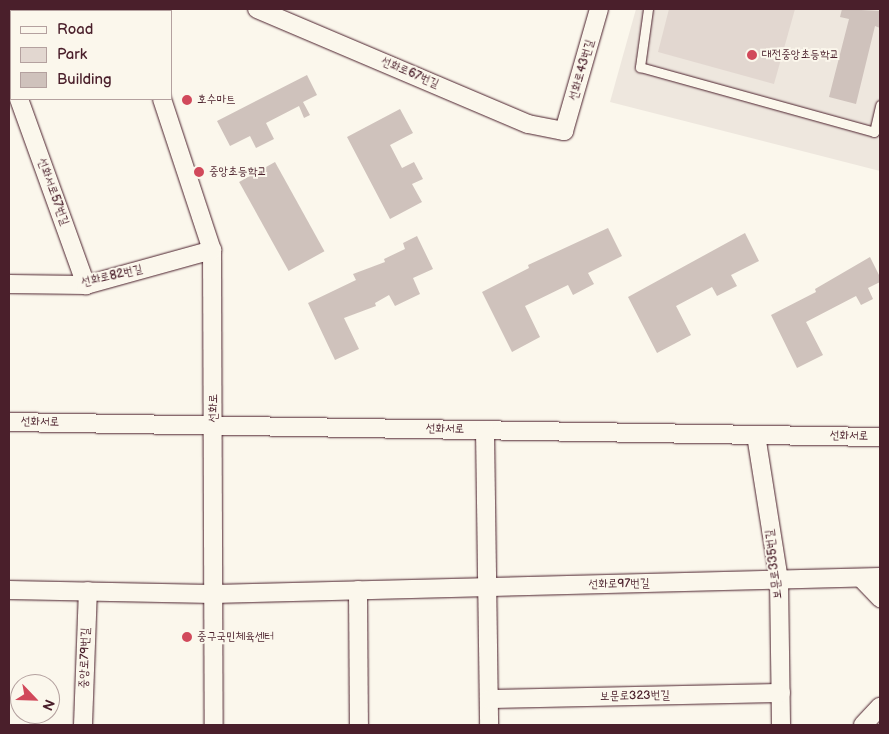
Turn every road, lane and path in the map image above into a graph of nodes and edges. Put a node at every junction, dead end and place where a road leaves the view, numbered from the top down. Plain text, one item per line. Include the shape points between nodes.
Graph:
1 (257, 9) edge
2 (599, 9) edge
3 (648, 9) edge
4 (19, 100) edge
5 (162, 100) edge
6 (880, 105) edge
7 (564, 130) joint
8 (212, 250) junction
9 (9, 284) edge
10 (86, 285) junction
11 (9, 422) edge
12 (214, 425) junction
13 (485, 430) junction
14 (756, 435) junction
15 (880, 437) edge
16 (880, 576) edge
17 (862, 578) junction
18 (779, 580) junction
19 (488, 587) junction
20 (9, 590) edge
21 (358, 590) junction
22 (88, 591) junction
23 (213, 594) junction
24 (880, 598) edge
25 (781, 693) junction
26 (489, 699) junction
27 (880, 707) edge
28 (83, 725) edge
29 (214, 725) edge
30 (359, 725) edge
31 (489, 725) edge
32 (781, 725) edge
33 (863, 725) edge

1 - 7 street, 선화로67번길 via 528,124
2 - 7 street, 선화로43번길
3 - 6 lane via 640,67 874,132
4 - 10 street, 선화서로57번길
5 - 8 street, 선화로
8 - 10 street, 선화로82번길
8 - 12 street, 선화로
9 - 10 street, 선화로82번길
11 - 12 street, 선화서로
12 - 13 street, 선화서로
12 - 23 street, 선화로
13 - 14 street, 선화서로
13 - 19 street
14 - 15 street, 선화서로
14 - 18 street, 보문로335번길
16 - 17 street, 선화로97번길
17 - 18 street, 선화로97번길
17 - 24 street
18 - 19 street, 선화로97번길
18 - 25 street, 보문로335번길
19 - 21 street, 선화로97번길
19 - 26 street
20 - 22 street
21 - 23 street, 선화로97번길
21 - 30 street
22 - 23 street
22 - 28 street, 중앙로79번길
23 - 29 street, 선화로
25 - 26 street, 보문로323번길
25 - 32 street, 보문로335번길
26 - 31 street
27 - 33 street

